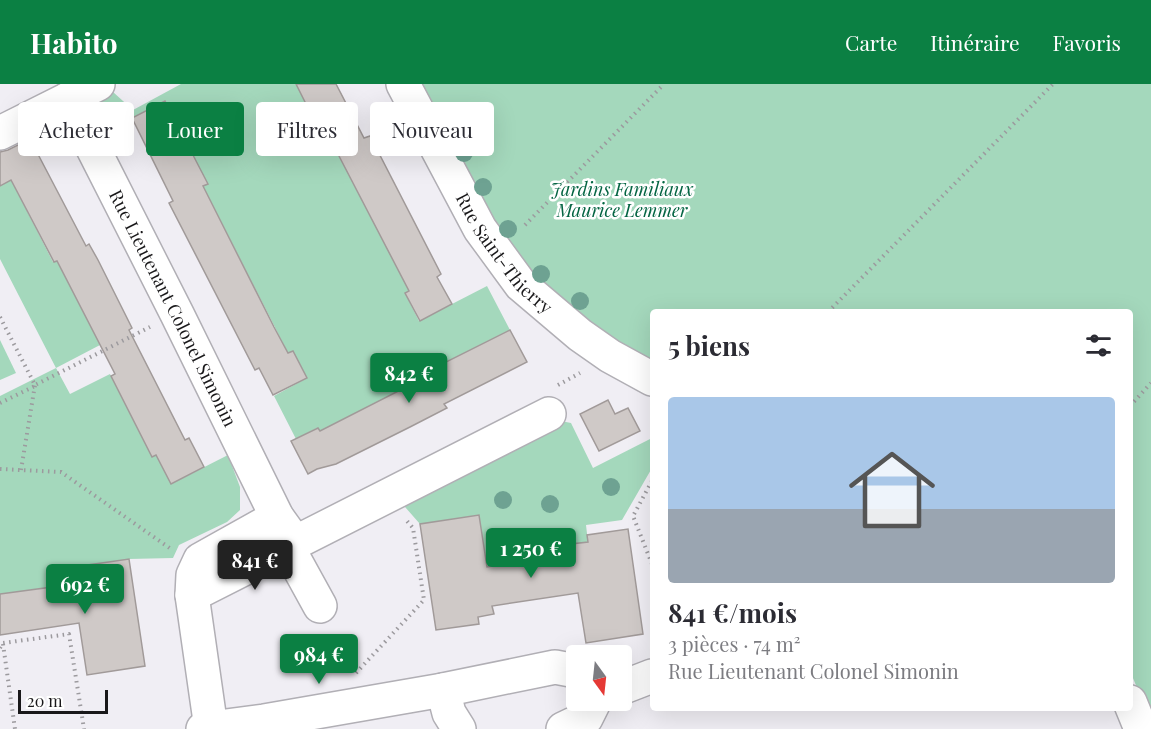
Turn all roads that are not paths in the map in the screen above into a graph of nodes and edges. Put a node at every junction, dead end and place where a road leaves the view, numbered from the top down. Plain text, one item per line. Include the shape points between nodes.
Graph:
1 (98, 84) edge
2 (403, 84) edge
3 (68, 99) junction
4 (0, 134) edge
5 (650, 379) edge
6 (549, 414) road end
7 (286, 535) junction
8 (192, 595) junction
9 (320, 606) dead end
10 (566, 669) edge
11 (650, 677) edge
12 (632, 684) edge
13 (443, 690) junction
14 (1133, 709) edge
15 (590, 711) edge
16 (207, 728) edge
17 (459, 729) edge
18 (563, 729) edge
19 (1141, 729) edge

1 - 3 street
2 - 5 street, Rue Saint-Thierry via 480,230 521,285 580,335
3 - 4 street
3 - 7 street, Rue Lieutenant Colonel Simonin
6 - 7 street via 387,496
7 - 8 street
7 - 8 street via 200,560 193,575
7 - 9 street, Rue Lieutenant Colonel Simonin
8 - 16 street
10 - 13 street via 555,667
11 - 12 street
13 - 16 street
13 - 17 street via 449,713
14 - 19 street
15 - 18 street via 586,718

